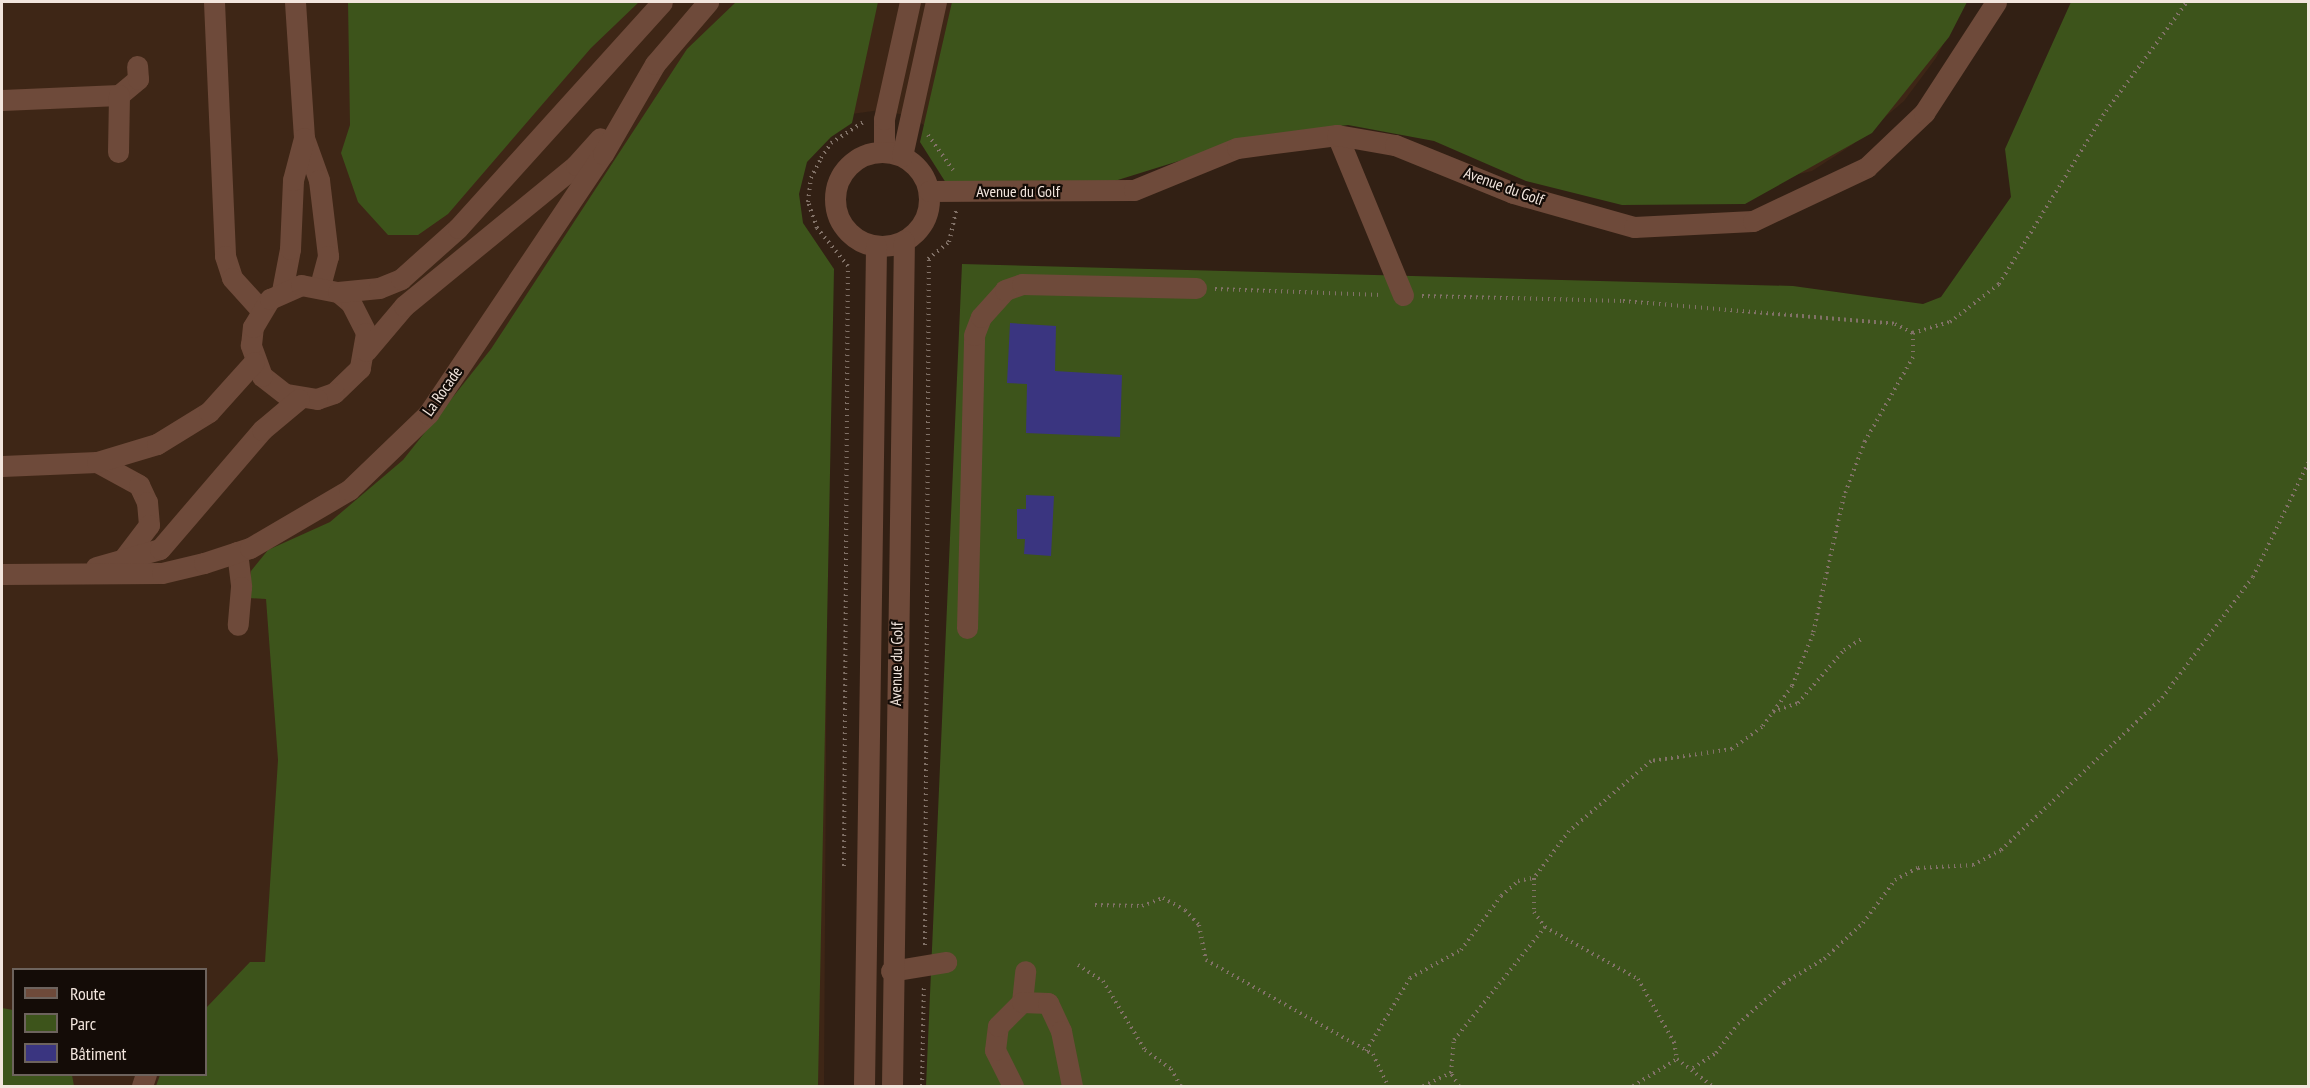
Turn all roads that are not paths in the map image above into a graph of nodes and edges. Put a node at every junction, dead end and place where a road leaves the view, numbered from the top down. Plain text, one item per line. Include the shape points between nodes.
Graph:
1 (214, 2) edge
2 (295, 2) edge
3 (662, 2) edge
4 (708, 2) edge
5 (910, 2) edge
6 (936, 2) edge
7 (1996, 2) edge
8 (655, 64) junction
9 (138, 66) dead end
10 (119, 95) junction
11 (2, 100) edge
12 (1337, 135) junction
13 (304, 138) junction
14 (118, 152) dead end
15 (893, 154) junction
16 (929, 191) junction
17 (903, 241) junction
18 (876, 246) junction
19 (329, 288) junction
20 (1196, 288) road end
21 (282, 291) junction
22 (1403, 295) road end
23 (261, 310) junction
24 (366, 351) junction
25 (255, 362) junction
26 (299, 399) junction
27 (97, 462) junction
28 (2, 466) edge
29 (237, 552) junction
30 (124, 558) junction
31 (79, 573) junction
32 (7, 577) edge
33 (238, 625) dead end
34 (967, 628) dead end
35 (946, 962) dead end
36 (891, 971) junction
37 (1025, 971) dead end
38 (1022, 1002) junction
39 (864, 1086) edge
40 (892, 1086) edge
41 (1013, 1086) edge
42 (1072, 1086) edge

1 - 23 street via 225,256 232,279
2 - 13 street
3 - 19 street via 464,222 412,271 379,288
4 - 8 street, La Rocade
5 - 15 street via 885,119
6 - 15 street
7 - 12 street, Avenue du Golf via 1924,112 1867,167 1753,221 1634,227 1514,193 1395,145
8 - 24 street, La Rocade via 593,149 404,306
8 - 29 street, La Rocade via 603,154 428,414 349,490
9 - 10 street via 138,79
10 - 11 street
10 - 14 street
12 - 16 street, Avenue du Golf via 1237,148 1134,190
12 - 22 street
13 - 19 street via 319,180
13 - 21 street via 293,180 290,249
15 - 16 street via 924,175
15 - 18 street via 851,163 835,191 835,207 847,231
16 - 17 street via 929,207 919,228
17 - 18 street
17 - 36 street, Avenue du Golf
18 - 39 street, Avenue du Golf
19 - 21 street
19 - 24 street via 361,317
20 - 34 street via 1022,284 1005,290 981,317 974,335
21 - 23 street
23 - 25 street via 253,327
24 - 26 street via 349,383 317,399
25 - 26 street via 272,386
25 - 27 street via 209,412 157,444
26 - 30 street, La Rocade via 262,430 160,549
27 - 28 street
27 - 30 street via 139,485 147,501 149,525
29 - 31 street, La Rocade via 162,573
29 - 33 street via 241,587
30 - 31 street, La Rocade
31 - 32 street, La Rocade
35 - 36 street
36 - 40 street, Avenue du Golf
37 - 38 street
38 - 41 street via 998,1026 995,1050
38 - 42 street via 1048,1003 1061,1031

